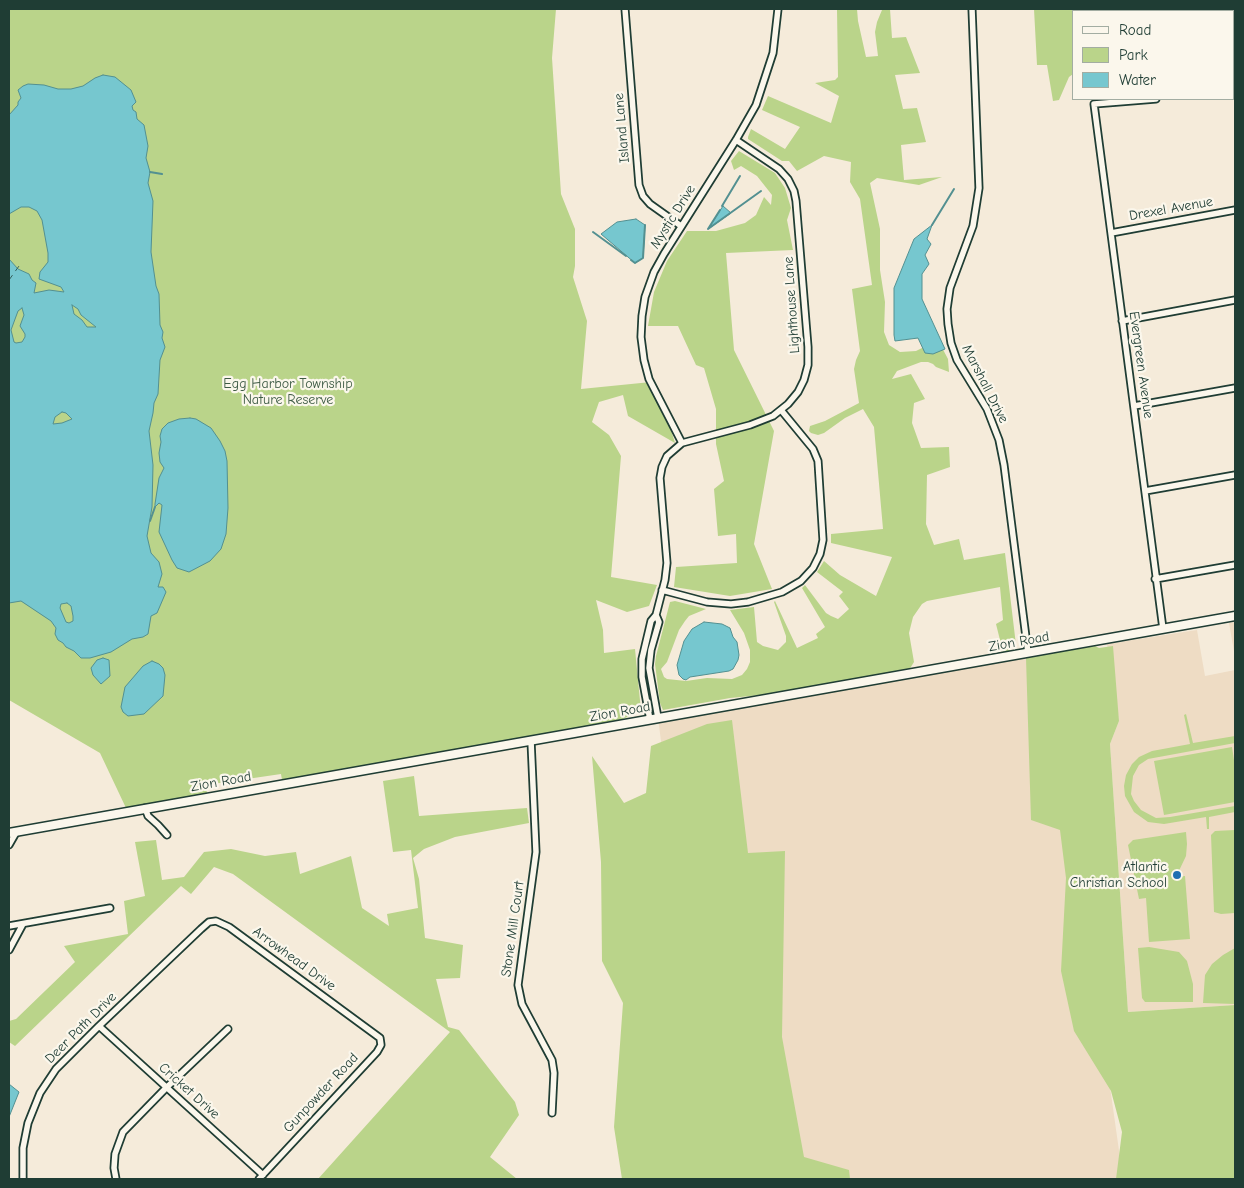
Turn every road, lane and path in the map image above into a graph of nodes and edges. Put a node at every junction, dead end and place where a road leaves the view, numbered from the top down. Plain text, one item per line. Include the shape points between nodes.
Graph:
1 (625, 9) edge
2 (778, 9) edge
3 (972, 9) edge
4 (1144, 100) edge
5 (736, 140) junction
6 (1235, 210) edge
7 (681, 226) junction
8 (1111, 233) junction
9 (1235, 300) edge
10 (1122, 320) junction
11 (1235, 388) edge
12 (1134, 406) junction
13 (782, 410) junction
14 (682, 443) junction
15 (1235, 475) edge
16 (1144, 491) junction
17 (1235, 565) edge
18 (1156, 579) junction
19 (662, 590) junction
20 (1235, 616) edge
21 (1163, 629) junction
22 (1028, 653) junction
23 (654, 719) junction
24 (531, 741) junction
25 (145, 808) junction
26 (13, 832) edge
27 (167, 836) dead end
28 (9, 845) edge
29 (110, 908) dead end
30 (209, 922) joint
31 (23, 924) junction
32 (9, 926) edge
33 (9, 950) edge
34 (363, 1024) joint
35 (99, 1026) junction
36 (228, 1029) dead end
37 (166, 1088) junction
38 (552, 1113) dead end
39 (261, 1177) edge
40 (23, 1179) edge
41 (116, 1179) edge

1 - 7 street, Island Lane via 639,185 650,204
2 - 5 street, Mystic Drive via 773,53 763,86
3 - 22 street, Marshall Drive via 979,188 973,226 950,288 948,324 957,360 989,414 1000,445
4 - 8 street, Evergreen Avenue via 1094,104
5 - 7 street, Mystic Drive
5 - 13 street, Lighthouse Lane via 784,173 796,196 808,358 802,384
6 - 8 street, Drexel Avenue
7 - 14 street, Mystic Drive via 648,286 641,337 650,379
8 - 10 street, Evergreen Avenue
9 - 10 street
10 - 12 street, Evergreen Avenue
11 - 12 street
12 - 16 street, Evergreen Avenue
13 - 14 street, Lighthouse Lane via 762,421
13 - 19 street via 813,449 818,461 824,535 813,568 782,592 748,602 707,602
14 - 19 street via 667,456 660,476 667,563
15 - 16 street
16 - 18 street, Evergreen Avenue
17 - 18 street
18 - 21 street, Evergreen Avenue
19 - 23 street via 649,668
20 - 21 street, Zion Road
21 - 22 street, Zion Road
22 - 23 street, Zion Road
23 - 24 street, Zion Road
24 - 25 street, Zion Road
24 - 38 street, Stone Mill Court via 536,852 518,989 522,1004 552,1060
25 - 26 street, Zion Road
25 - 27 street via 148,816
26 - 28 street
29 - 31 street
30 - 34 street, Arrowhead Drive via 216,921 229,927
30 - 35 street, Deer Path Drive
31 - 32 street
31 - 33 street
34 - 39 street, Gunpowder Road via 380,1038 377,1052
35 - 37 street, Cricket Drive
35 - 40 street, Deer Path Drive via 56,1069 40,1093 24,1139
36 - 37 street
37 - 39 street, Cricket Drive
37 - 41 street via 123,1132 115,1154

